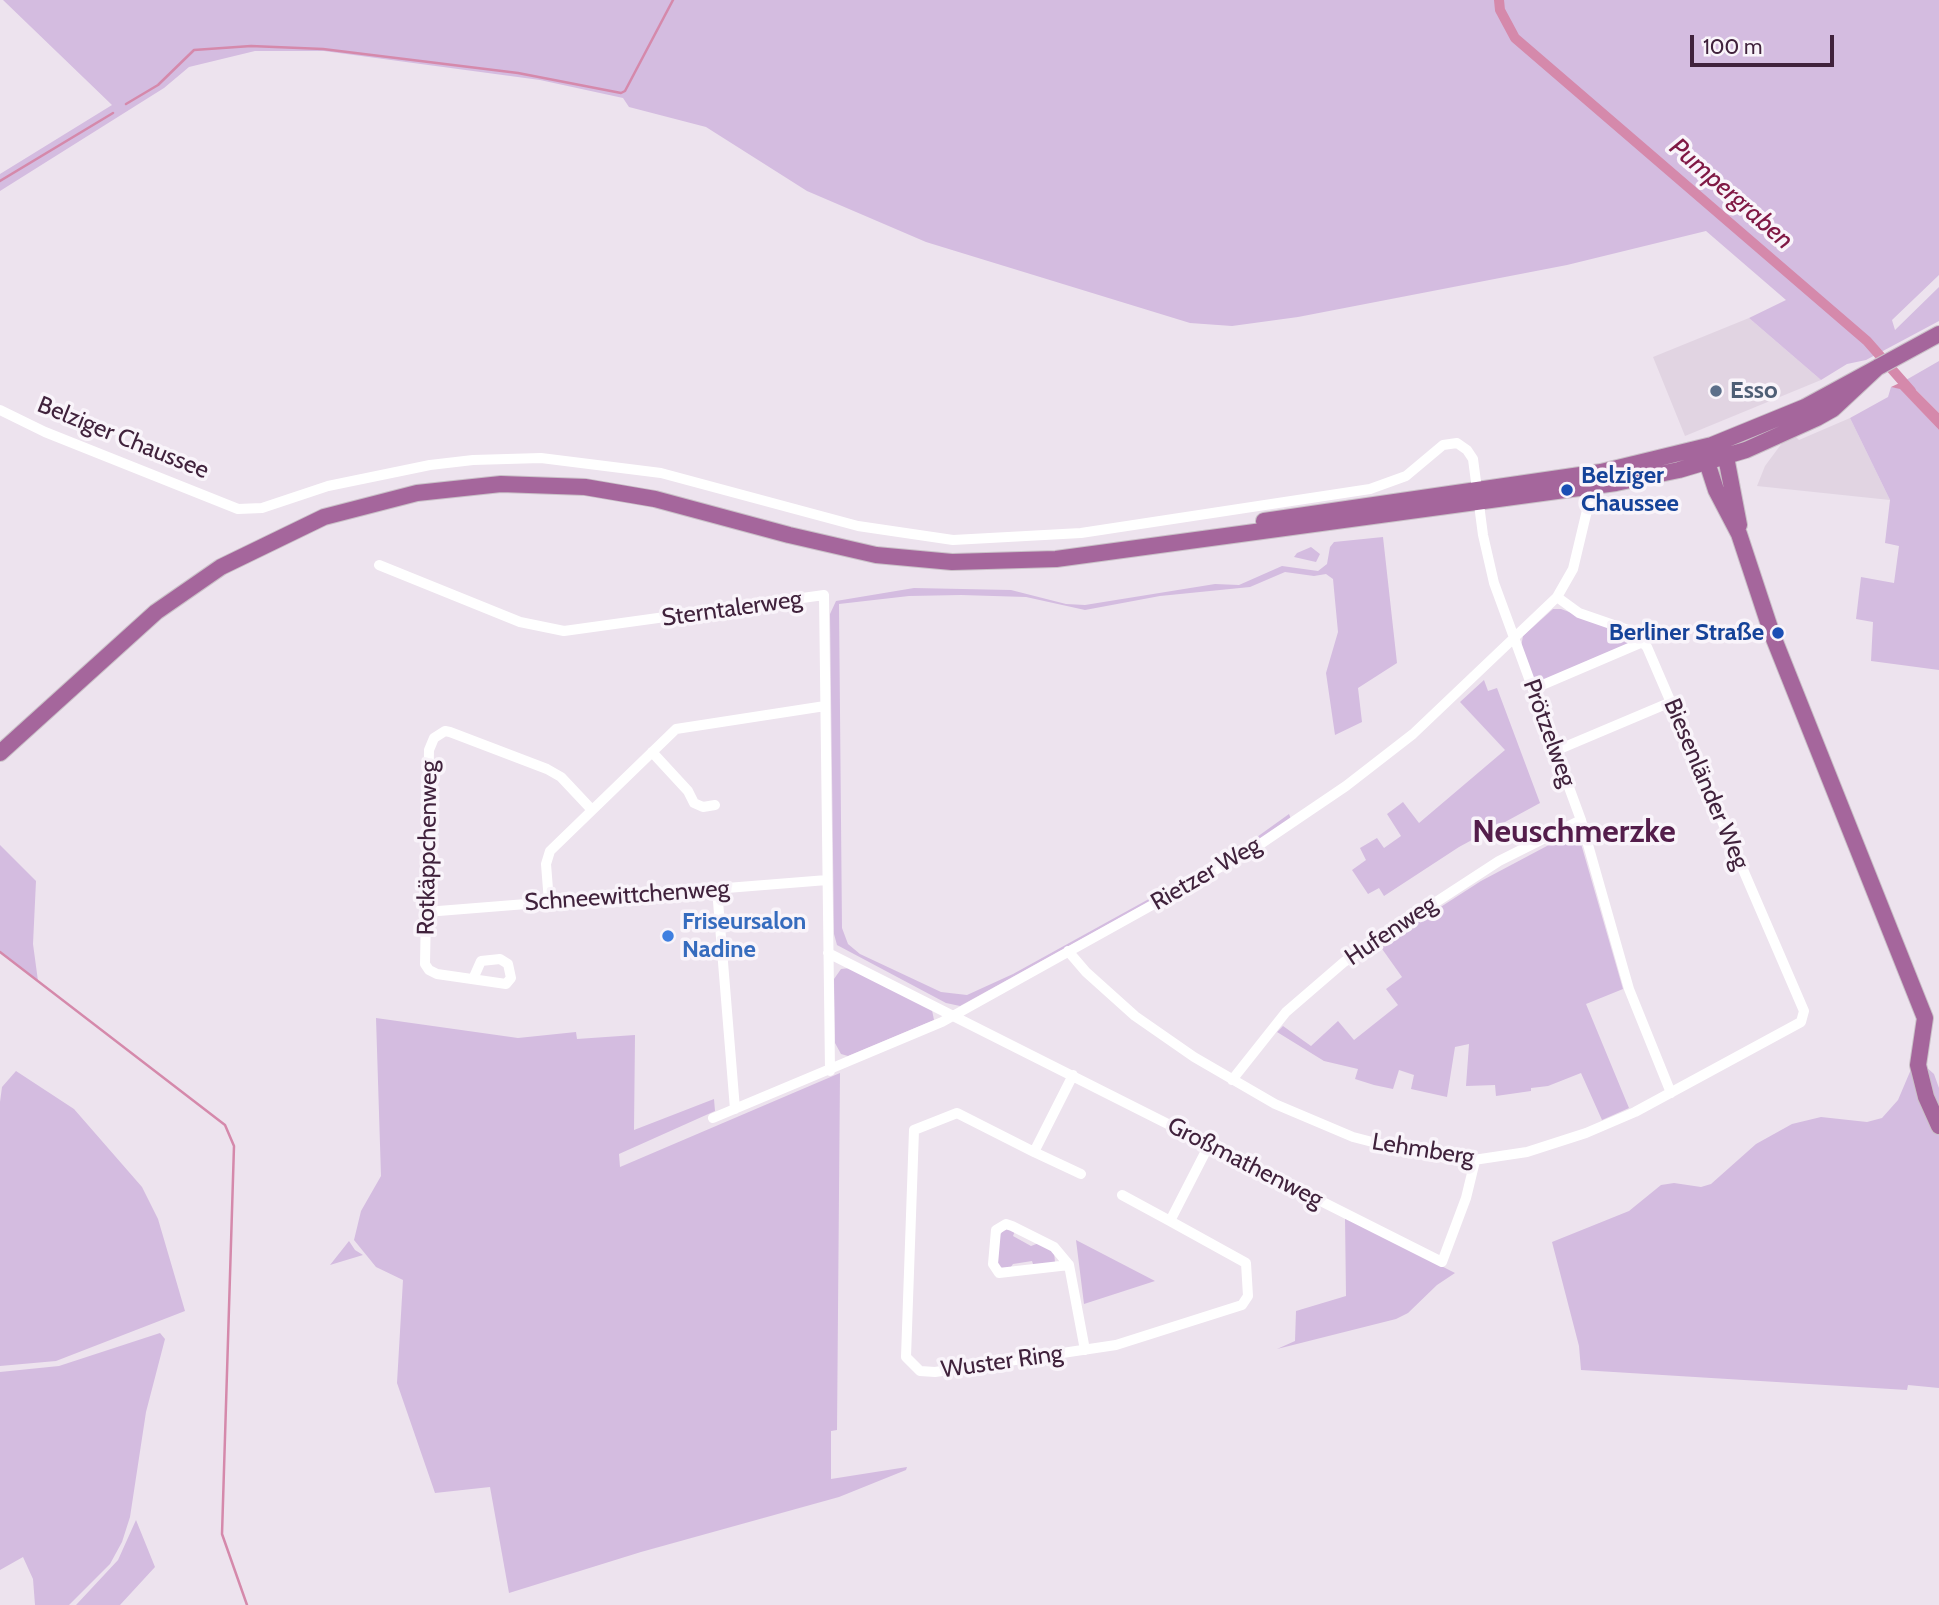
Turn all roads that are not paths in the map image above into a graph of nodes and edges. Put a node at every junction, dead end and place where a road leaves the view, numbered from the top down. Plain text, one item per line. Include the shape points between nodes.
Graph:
1 (1939, 334) edge
2 (1878, 367) junction
3 (0, 410) edge
4 (1707, 452) junction
5 (1726, 457) junction
6 (1478, 495) junction
7 (1589, 502) dead end
8 (229, 507) joint
9 (1739, 534) junction
10 (379, 565) dead end
11 (1557, 597) junction
12 (1515, 638) junction
13 (1643, 642) junction
14 (1533, 690) junction
15 (1671, 702) junction
16 (825, 706) junction
17 (1555, 751) junction
18 (652, 752) junction
19 (0, 753) edge
20 (715, 805) dead end
21 (593, 810) junction
22 (1581, 820) junction
23 (827, 880) junction
24 (717, 889) junction
25 (549, 902) junction
26 (426, 912) junction
27 (1068, 951) junction
28 (828, 953) junction
29 (473, 979) dead end
30 (953, 1015) junction
31 (1804, 1018) joint
32 (830, 1071) junction
33 (1073, 1075) junction
34 (1232, 1080) junction
35 (1671, 1093) junction
36 (735, 1109) junction
37 (713, 1118) dead end
38 (1939, 1126) edge
39 (1209, 1145) junction
40 (1034, 1152) junction
41 (1475, 1161) junction
42 (1081, 1174) dead end
43 (1122, 1195) dead end
44 (1170, 1221) junction
45 (1069, 1265) junction
46 (1085, 1350) junction

1 - 2 main road
2 - 4 main road
2 - 5 main road via 1833,409
3 - 8 street, Belziger Chaussee
4 - 5 main road
4 - 6 main road
4 - 9 main road
5 - 9 main road
6 - 8 street, Prötzelweg via 1469,453 1454,443 1443,445 1406,476 1370,489 1082,533 1004,540 953,540 881,531 661,472 541,458 430,465 328,486 254,509
6 - 12 street, Prötzelweg via 1491,571
6 - 19 main road via 1023,561 952,562 876,555 654,499 585,487 501,484 417,493 324,517 221,567 156,612
7 - 11 street, Rietzer Weg via 1573,569
9 - 38 main road via 1769,625 1925,1018 1918,1065
10 - 16 street, Sterntalerweg via 520,622 564,631 824,595
11 - 12 street, Rietzer Weg
11 - 13 street via 1571,610 1625,628
12 - 14 street, Prötzelweg
12 - 27 street, Rietzer Weg via 1413,734 1346,786 1253,849
13 - 14 street
13 - 15 street, Biesenländer Weg
14 - 17 street, Prötzelweg
15 - 17 street
15 - 31 street, Biesenländer Weg
16 - 18 street via 685,726
16 - 23 street, Sterntalerweg
17 - 22 street, Prötzelweg
18 - 20 street via 694,803
18 - 21 street
21 - 25 street via 548,854
21 - 26 street, Rotkäppchenweg via 547,769 454,733 439,733 429,750
22 - 34 street, Hufenweg via 1499,861 1343,962 1286,1012
22 - 35 street, Prötzelweg via 1622,968
23 - 24 street, Schneewittchenweg
23 - 28 street, Sterntalerweg
24 - 25 street, Schneewittchenweg
24 - 36 street
25 - 26 street, Schneewittchenweg
26 - 29 street, Rotkäppchenweg via 426,967 437,974
27 - 30 street, Rietzer Weg
27 - 34 street, Lehmberg via 1135,1016
28 - 30 street
28 - 32 street, Sterntalerweg
30 - 32 street, Rietzer Weg
30 - 33 street, Großmathenweg
31 - 35 street, Lehmberg
32 - 36 street, Rietzer Weg
33 - 39 street, Großmathenweg
33 - 40 street
34 - 41 street, Lehmberg via 1298,1115 1353,1137 1415,1153
35 - 41 street, Lehmberg via 1565,1141
36 - 37 street, Rietzer Weg
39 - 41 street, Großmathenweg via 1442,1262
39 - 44 street
40 - 42 street, Wuster Ring
40 - 46 street, Wuster Ring via 957,1113 914,1130 906,1357 920,1371 936,1373
43 - 44 street, Wuster Ring
44 - 46 street, Wuster Ring via 1245,1262 1245,1303 1130,1341
45 - 45 street via 999,1273 993,1264 996,1230 1012,1226 1054,1247
45 - 46 street

